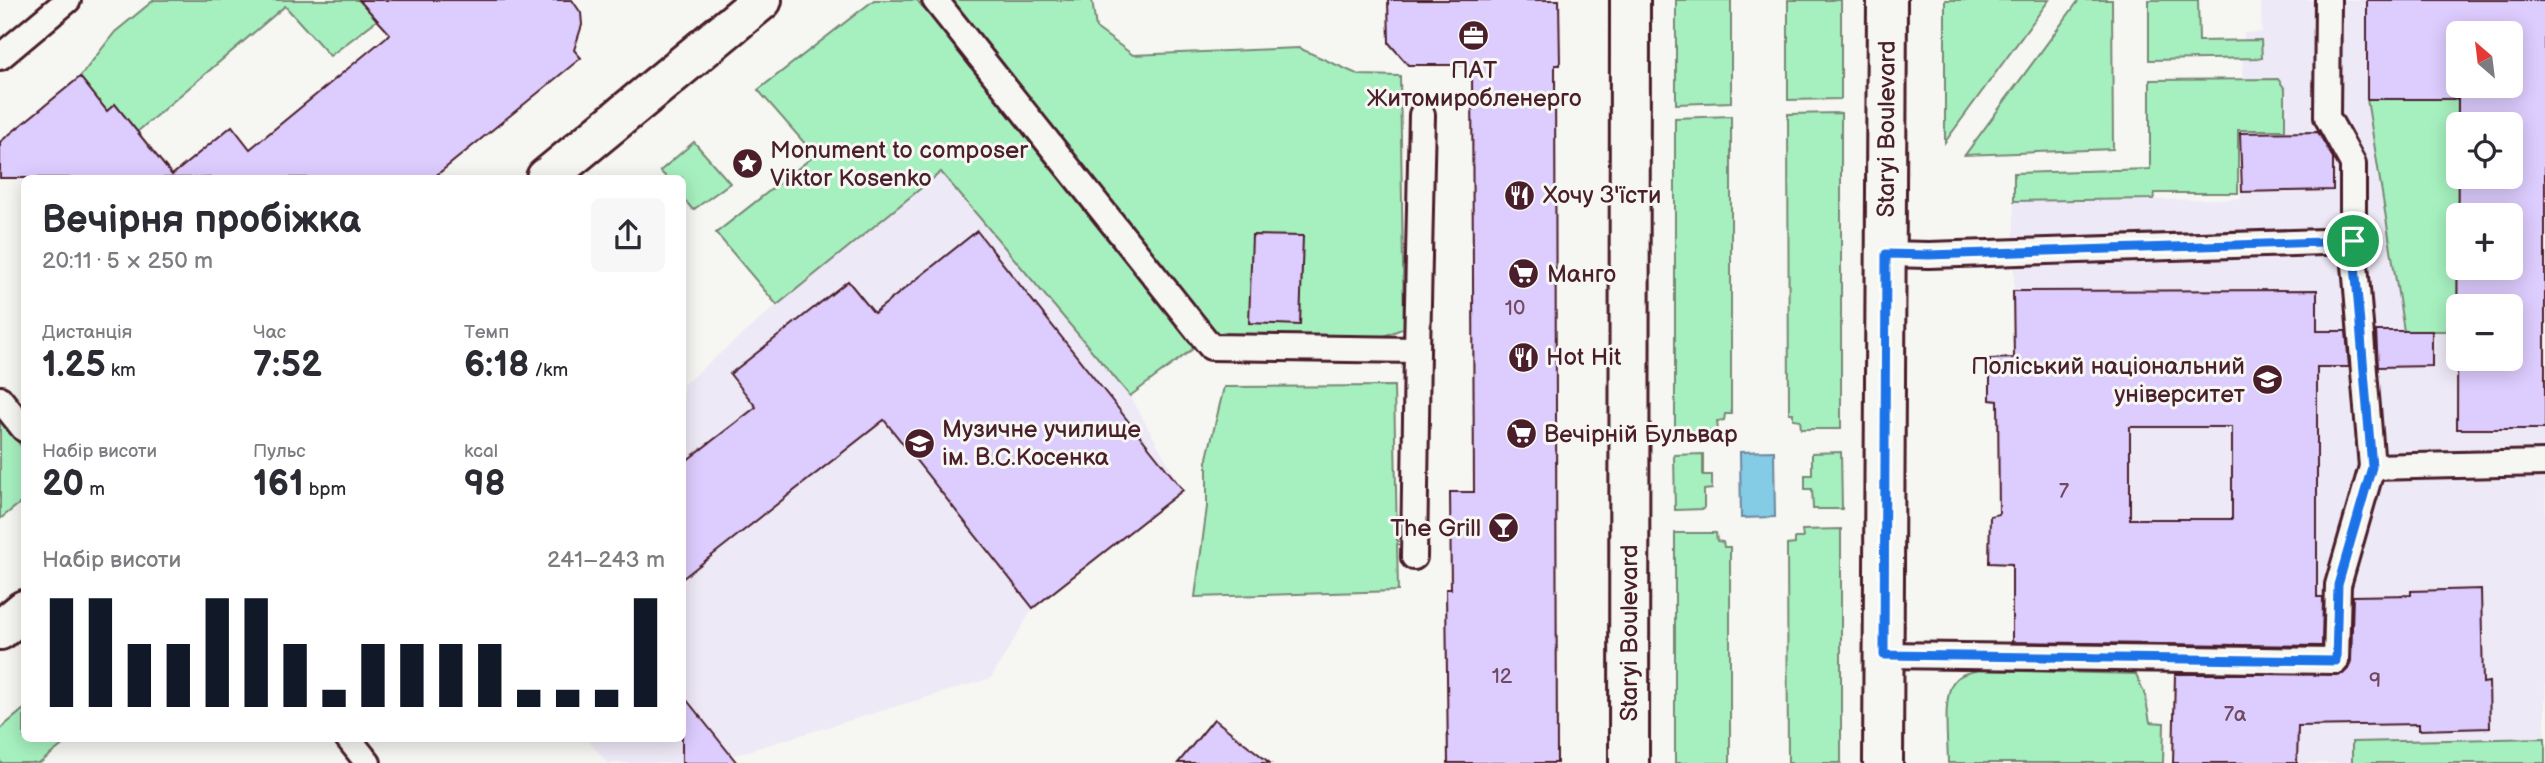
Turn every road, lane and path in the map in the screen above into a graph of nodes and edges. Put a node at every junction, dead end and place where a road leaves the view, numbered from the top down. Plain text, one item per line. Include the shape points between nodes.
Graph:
1 (68, 0) edge
2 (762, 0) edge
3 (935, 0) edge
4 (1630, 0) edge
5 (1887, 0) edge
6 (2328, 0) edge
7 (0, 57) edge
8 (1423, 115) dead end
9 (549, 175) edge
10 (2353, 241) junction
11 (1886, 254) junction
12 (1416, 350) junction
13 (0, 399) edge
14 (21, 425) edge
15 (2545, 463) edge
16 (2372, 467) junction
17 (1414, 556) dead end
18 (21, 612) edge
19 (0, 630) edge
20 (1884, 655) junction
21 (351, 742) edge
22 (368, 763) edge
23 (1629, 763) edge
24 (1883, 763) edge

1 - 7 lane
2 - 9 street
3 - 12 lane via 1211,347
4 - 23 street, Staryi Boulevard
5 - 11 street, Staryi Boulevard
6 - 10 lane via 2327,117 2354,164
8 - 12 lane
10 - 11 lane
10 - 16 lane
11 - 20 street, Staryi Boulevard
12 - 17 lane
13 - 14 lane
15 - 16 lane
16 - 20 lane via 2338,585 2336,661
18 - 19 street
20 - 24 street, Staryi Boulevard
21 - 22 lane

